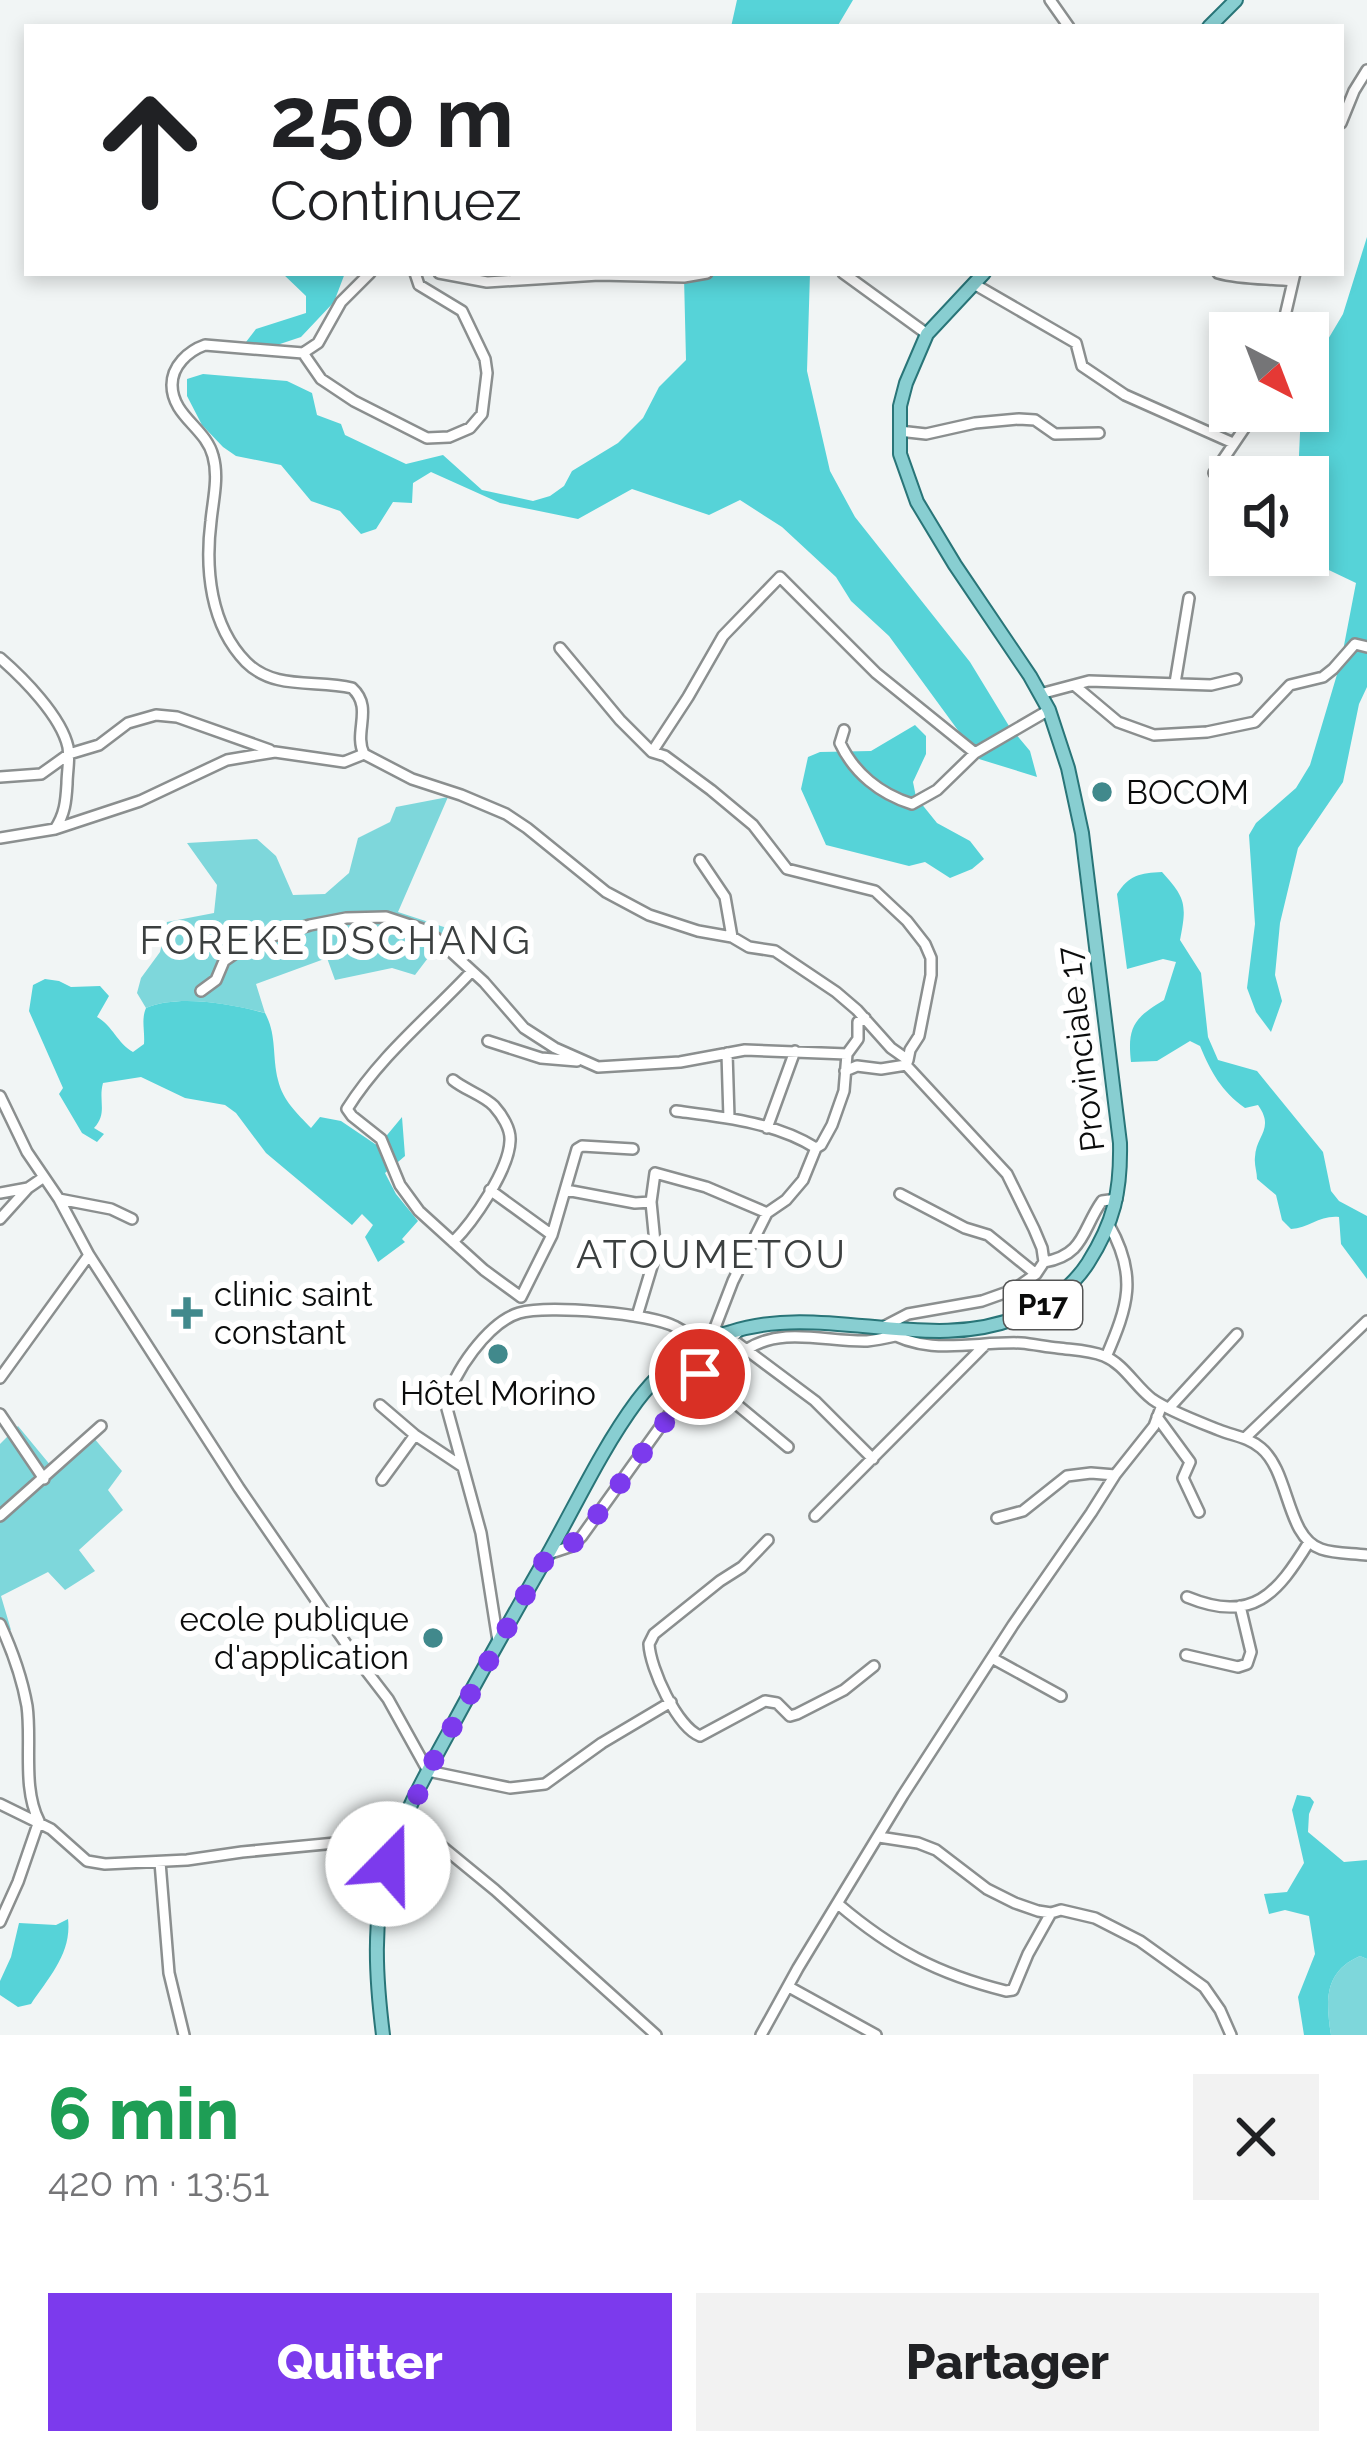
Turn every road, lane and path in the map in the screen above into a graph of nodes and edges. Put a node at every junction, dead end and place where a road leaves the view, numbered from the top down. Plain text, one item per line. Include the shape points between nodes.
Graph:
1 (1236, 0) edge
2 (1212, 24) edge
3 (1367, 70) edge
4 (1344, 116) edge
5 (367, 276) edge
6 (416, 276) edge
7 (455, 276) edge
8 (680, 276) edge
9 (847, 276) edge
10 (1229, 276) edge
11 (1294, 277) edge
12 (979, 278) edge
13 (1286, 312) edge
14 (927, 334) junction
15 (303, 353) junction
16 (899, 430) junction
17 (1240, 432) edge
18 (1099, 433) dead end
19 (1233, 442) junction
20 (1224, 456) edge
21 (1190, 598) dead end
22 (1367, 647) edge
23 (560, 648) dead end
24 (0, 658) edge
25 (1236, 679) dead end
26 (1175, 683) junction
27 (1074, 685) junction
28 (1040, 694) junction
29 (1049, 710) junction
30 (844, 730) dead end
31 (275, 752) junction
32 (652, 752) junction
33 (975, 753) junction
34 (69, 754) junction
35 (364, 754) junction
36 (0, 777) edge
37 (55, 829) junction
38 (0, 838) edge
39 (700, 860) dead end
40 (732, 937) junction
41 (472, 970) junction
42 (201, 991) dead end
43 (865, 1018) junction
44 (488, 1041) dead end
45 (795, 1051) junction
46 (727, 1053) junction
47 (847, 1054) junction
48 (582, 1061) junction
49 (907, 1063) junction
50 (844, 1071) junction
51 (453, 1080) dead end
52 (0, 1096) edge
53 (676, 1111) dead end
54 (730, 1118) junction
55 (767, 1128) junction
56 (816, 1148) junction
57 (633, 1149) dead end
58 (44, 1177) junction
59 (28, 1188) junction
60 (490, 1190) junction
61 (566, 1190) junction
62 (0, 1193) edge
63 (900, 1194) dead end
64 (59, 1199) junction
65 (1117, 1199) junction
66 (651, 1202) junction
67 (767, 1213) junction
68 (0, 1219) edge
69 (132, 1219) dead end
70 (1109, 1225) junction
71 (552, 1235) junction
72 (453, 1242) junction
73 (89, 1255) junction
74 (1044, 1262) junction
75 (1036, 1274) junction
76 (520, 1297) junction
77 (520, 1313) junction
78 (637, 1316) junction
79 (1367, 1321) edge
80 (887, 1331) junction
81 (737, 1334) junction
82 (1237, 1334) dead end
83 (704, 1342) junction
84 (984, 1346) junction
85 (746, 1350) junction
86 (1106, 1357) junction
87 (700, 1374) junction
88 (0, 1378) edge
89 (380, 1406) dead end
90 (1166, 1406) junction
91 (0, 1414) edge
92 (1157, 1417) junction
93 (101, 1426) dead end
94 (415, 1435) junction
95 (1246, 1437) junction
96 (788, 1447) dead end
97 (873, 1459) junction
98 (463, 1467) junction
99 (1115, 1475) junction
100 (44, 1479) junction
101 (382, 1480) dead end
102 (1199, 1512) dead end
103 (0, 1516) edge
104 (814, 1516) dead end
105 (997, 1517) dead end
106 (768, 1540) dead end
107 (1309, 1541) junction
108 (548, 1554) junction
109 (1367, 1555) edge
110 (1187, 1597) dead end
111 (1240, 1606) junction
112 (0, 1624) edge
113 (498, 1642) junction
114 (1186, 1655) dead end
115 (992, 1658) junction
116 (874, 1666) dead end
117 (1061, 1696) dead end
118 (670, 1702) junction
119 (428, 1771) junction
120 (0, 1804) edge
121 (406, 1817) junction
122 (39, 1821) junction
123 (398, 1837) junction
124 (879, 1837) junction
125 (160, 1862) junction
126 (838, 1904) junction
127 (1052, 1913) junction
128 (0, 1922) edge
129 (789, 1987) junction
130 (184, 2035) edge
131 (383, 2035) edge
132 (656, 2035) edge
133 (761, 2035) edge
134 (876, 2035) edge
135 (1231, 2035) edge

1 - 2 main road
3 - 4 street
5 - 15 street
6 - 15 street via 462,311 485,358 482,414 470,428 427,437 354,401
7 - 8 street
9 - 14 street
10 - 11 street
11 - 13 street
12 - 14 main road, Provinciale 17 / P17
12 - 19 street via 1076,344 1082,366 1125,394
14 - 16 main road, Provinciale 17 / P17 via 906,383
15 - 35 street via 205,345 177,369 172,394 214,459 209,578 230,638 272,679 359,694
16 - 18 street via 926,434 1019,419 1055,434
16 - 28 main road, Provinciale 17 / P17 via 917,502
17 - 19 street
19 - 20 street
21 - 26 street
22 - 27 street via 1355,644 1322,676 1290,685 1256,722 1207,732 1154,734 1118,722
23 - 32 street
24 - 34 street via 58,725
25 - 26 street
26 - 27 street
27 - 28 street
28 - 29 main road, Provinciale 17 / P17
29 - 33 street
29 - 65 main road, Provinciale 17 / P17 via 1082,833 1120,1143
30 - 33 street via 848,760 883,792 912,804
31 - 34 street via 156,716
31 - 35 street via 344,762
31 - 37 street via 227,760
32 - 33 street via 723,635 780,577 876,674
32 - 49 street via 753,825 787,869 874,891 907,921 925,944 931,975
34 - 36 street via 41,774
34 - 37 street via 66,806
35 - 40 street via 506,814 636,909
37 - 38 street
39 - 40 street via 725,897
40 - 43 street via 776,951
41 - 42 street via 422,928 386,917 346,918 250,944
41 - 48 street via 524,1028
41 - 72 street via 385,1056 347,1109 381,1139 407,1198
43 - 47 street
43 - 49 street
44 - 48 street
45 - 46 street
45 - 47 street
45 - 55 street
46 - 48 street via 609,1069
46 - 54 street
47 - 50 street
49 - 50 street
49 - 74 street via 1006,1174
50 - 56 street via 839,1107
51 - 60 street via 494,1106 508,1127 510,1145
52 - 58 street
53 - 54 street
54 - 55 street
55 - 56 street
56 - 67 street via 803,1180
57 - 61 street via 582,1146
58 - 59 street
58 - 64 street
59 - 62 street
59 - 68 street
60 - 71 street
60 - 72 street
61 - 66 street
61 - 71 street
63 - 75 street via 988,1235
64 - 69 street
64 - 73 street
65 - 70 main road, Provinciale 17 / P17
65 - 74 street via 1102,1201 1072,1251
66 - 67 street via 655,1172
66 - 78 street via 656,1252
67 - 83 street
70 - 80 main road, Provinciale 17 / P17 via 1080,1276 1036,1310 987,1328
70 - 86 street via 1128,1285
71 - 76 street
72 - 76 street
73 - 88 street
73 - 119 street via 388,1699
74 - 75 street
75 - 80 street via 982,1301 908,1314
76 - 77 street
77 - 78 street
77 - 98 street via 465,1360 448,1394
78 - 83 street
79 - 95 street
80 - 81 main road, Provinciale 17 / P17 via 774,1322
80 - 84 street via 926,1345
80 - 85 street via 870,1341 779,1336
81 - 83 main road, Provinciale 17 / P17
81 - 85 street
81 - 87 street
82 - 90 street
83 - 108 main road, Provinciale 17 / P17 via 639,1399
84 - 86 street via 1022,1343
84 - 97 street
85 - 97 street via 815,1401
86 - 90 street
87 - 96 street
87 - 108 street via 582,1536
89 - 94 street
90 - 92 street
90 - 95 street
91 - 100 street
92 - 99 street
92 - 102 street via 1190,1462 1183,1478
93 - 100 street
94 - 98 street
94 - 101 street
95 - 107 street via 1275,1464
97 - 104 street
98 - 113 street
99 - 105 street via 1066,1476 1023,1511
99 - 115 street
100 - 103 street
106 - 118 street via 654,1634 650,1655
107 - 109 street
107 - 111 street via 1280,1586
108 - 113 main road, Provinciale 17 / P17
110 - 111 street
111 - 114 street via 1247,1664
112 - 122 street via 27,1707
113 - 119 main road, Provinciale 17 / P17
115 - 117 street
115 - 124 street
116 - 118 street via 810,1709 790,1716 765,1701 700,1736
118 - 119 street via 545,1784 510,1788
119 - 121 main road, Provinciale 17 / P17
120 - 122 street
121 - 123 main road, Provinciale 17 / P17
121 - 132 street
122 - 125 street via 87,1861
122 - 128 street
123 - 125 street
123 - 131 main road, Provinciale 17 / P17 via 380,1904
124 - 126 street
124 - 127 street via 927,1846 987,1889
125 - 130 street
126 - 127 street via 923,1964 1006,1991
126 - 129 street
127 - 135 street via 1095,1918 1140,1941 1204,1987
129 - 133 street
129 - 134 street

